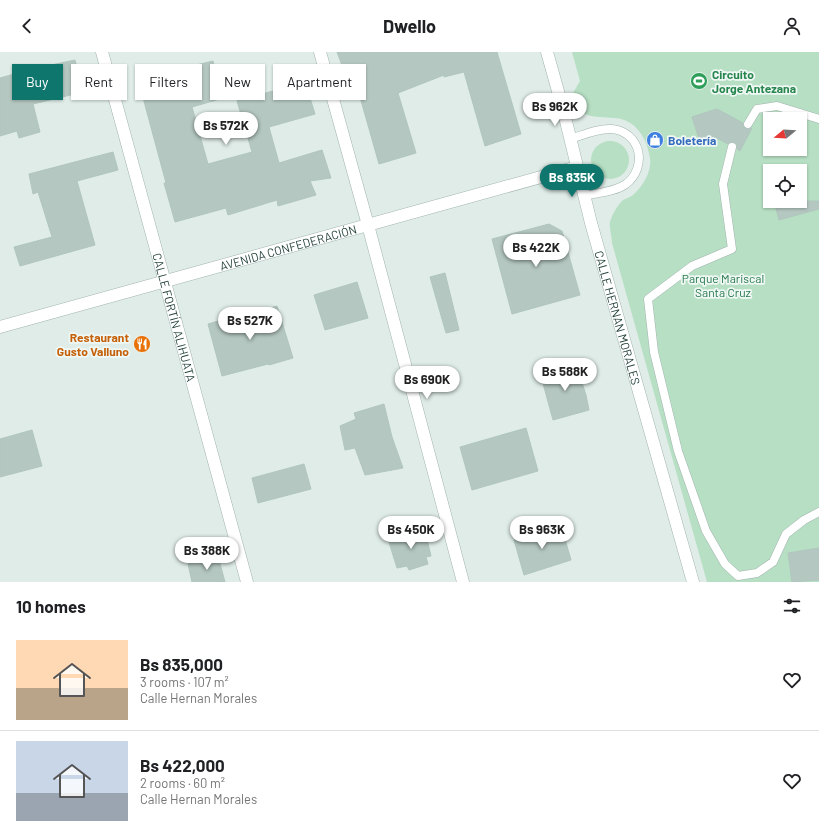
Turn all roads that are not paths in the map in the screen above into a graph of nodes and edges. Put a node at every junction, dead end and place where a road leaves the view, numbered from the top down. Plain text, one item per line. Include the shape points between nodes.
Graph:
1 (102, 52) edge
2 (320, 52) edge
3 (547, 52) edge
4 (819, 119) edge
5 (748, 124) dead end
6 (570, 139) junction
7 (732, 146) dead end
8 (577, 167) junction
9 (584, 196) junction
10 (368, 225) junction
11 (165, 281) junction
12 (0, 327) edge
13 (819, 512) edge
14 (247, 582) edge
15 (462, 582) edge
16 (693, 582) edge

1 - 11 street, CALLE FORTÍN ALIHUATA
2 - 10 street
3 - 6 street, CALLE HERNAN MORALES
4 - 5 lane via 777,106 757,109
6 - 8 street, CALLE HERNAN MORALES
6 - 9 lane via 612,129 631,138 640,158 633,178 625,185
7 - 13 lane via 723,184 732,249 692,266 648,299 654,352 678,451 706,531 725,564 738,576 757,573 773,562 786,534
8 - 9 street, CALLE HERNAN MORALES
8 - 10 street, AVENIDA CONFEDERACIÓN
9 - 16 street, CALLE HERNAN MORALES
10 - 11 street, AVENIDA CONFEDERACIÓN
10 - 15 street
11 - 12 street, AVENIDA CONFEDERACIÓN
11 - 14 street, CALLE FORTÍN ALIHUATA

